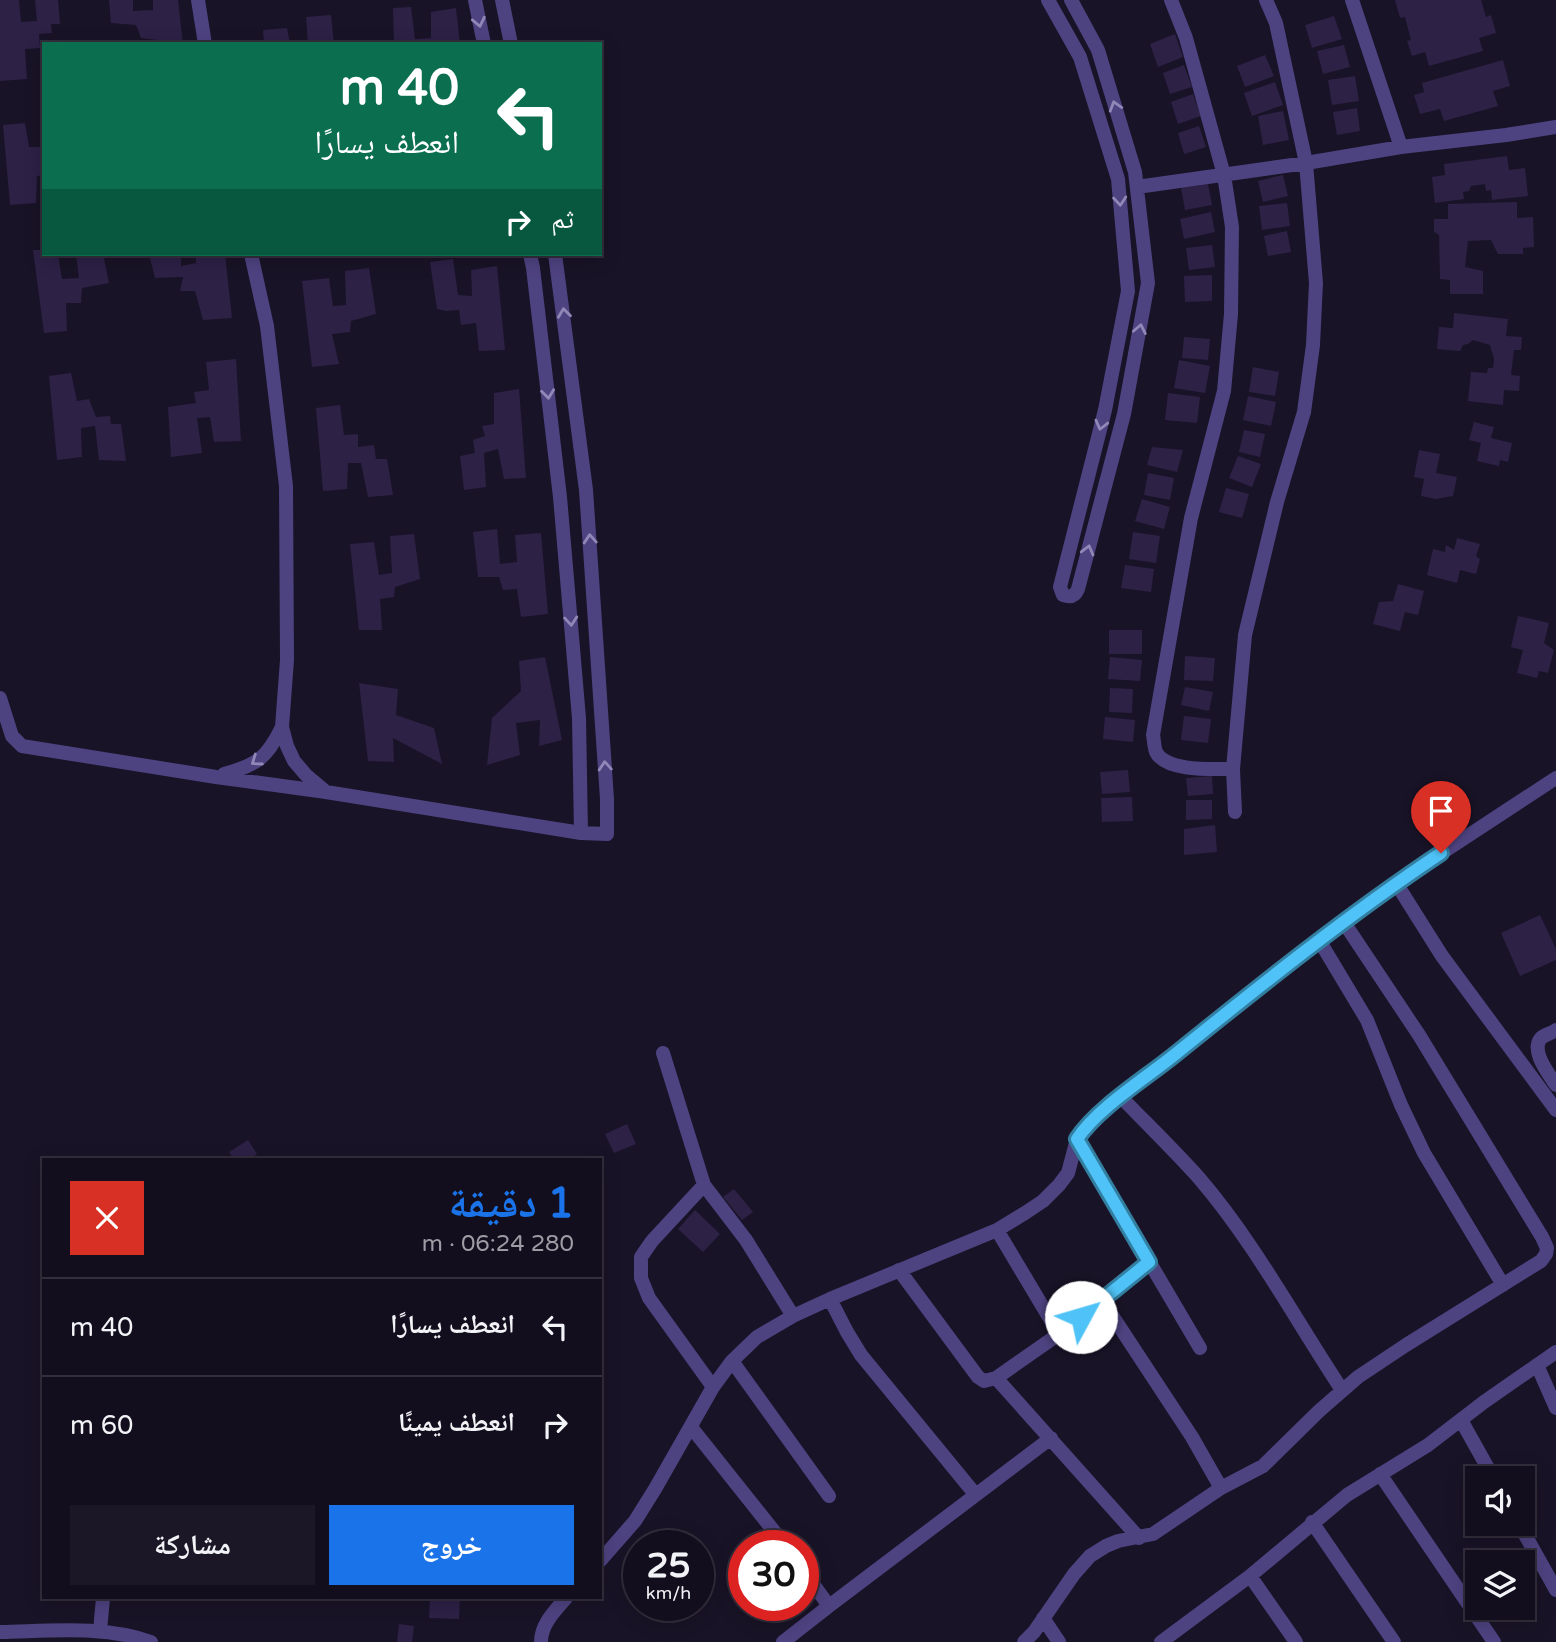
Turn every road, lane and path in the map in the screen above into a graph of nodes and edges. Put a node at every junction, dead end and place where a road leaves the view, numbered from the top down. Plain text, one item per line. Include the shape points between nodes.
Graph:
1 (198, 0) edge
2 (475, 0) edge
3 (502, 0) edge
4 (1048, 0) edge
5 (1071, 0) edge
6 (1171, 0) edge
7 (1266, 0) edge
8 (1352, 0) edge
9 (205, 42) edge
10 (484, 42) edge
11 (511, 42) edge
12 (1556, 127) edge
13 (1401, 147) junction
14 (1306, 163) junction
15 (1224, 175) junction
16 (1137, 187) junction
17 (251, 256) edge
18 (530, 256) edge
19 (555, 256) edge
20 (0, 698) edge
21 (282, 727) junction
22 (1233, 769) junction
23 (216, 777) junction
24 (1556, 778) edge
25 (326, 792) junction
26 (1235, 811) dead end
27 (581, 833) junction
28 (1396, 883) junction
29 (1343, 921) junction
30 (1319, 940) junction
31 (1556, 1030) edge
32 (663, 1053) dead end
33 (1556, 1084) edge
34 (1121, 1097) junction
35 (1556, 1110) edge
36 (1077, 1139) junction
37 (704, 1185) junction
38 (998, 1230) junction
39 (1149, 1262) junction
40 (899, 1270) junction
41 (1503, 1285) junction
42 (830, 1299) junction
43 (1102, 1300) junction
44 (793, 1316) junction
45 (1059, 1334) junction
46 (1200, 1348) dead end
47 (1556, 1352) edge
48 (733, 1362) junction
49 (1537, 1365) junction
50 (996, 1378) junction
51 (713, 1387) junction
52 (1342, 1390) junction
53 (1556, 1408) edge
54 (1461, 1420) junction
55 (691, 1427) junction
56 (1051, 1437) junction
57 (1487, 1466) edge
58 (1380, 1474) junction
59 (1221, 1488) junction
60 (975, 1494) junction
61 (829, 1496) dead end
62 (1312, 1522) junction
63 (773, 1530) edge
64 (1526, 1536) edge
65 (1139, 1538) junction
66 (602, 1559) edge
67 (1250, 1576) junction
68 (1556, 1590) edge
69 (819, 1591) edge
70 (103, 1599) edge
71 (565, 1599) edge
72 (830, 1606) junction
73 (1043, 1618) junction
74 (1180, 1629) junction
75 (100, 1631) junction
76 (0, 1632) edge
77 (49, 1636) edge
78 (151, 1642) edge
79 (541, 1642) edge
80 (783, 1642) edge
81 (1024, 1642) edge
82 (1059, 1642) edge
83 (1161, 1642) edge
84 (1190, 1642) edge
85 (1296, 1642) edge
86 (1394, 1642) edge
87 (1494, 1642) edge

1 - 9 street
2 -> 10 street
3 - 11 street
4 -> 16 street via 1080,57 1118,179 1128,290 1105,410 1060,587 1067,597 1078,589 1124,414 1148,283
16 -> 5 street via 1098,50
6 - 15 street
7 - 14 street via 1276,23
8 - 13 street
12 - 13 street
13 - 14 street
14 - 15 street
14 - 22 street via 1316,283 1313,345 1304,412 1245,635
15 - 16 street
15 - 22 street via 1231,227 1231,314 1224,391 1191,518 1153,734 1156,751 1176,766
17 - 21 street via 267,326 286,486 287,660
18 -> 27 street via 562,524 579,718
27 -> 19 street via 607,834 607,799 586,490
20 - 23 street via 12,736 22,746
21 -> 23 street via 261,760
21 - 25 street via 294,761
22 - 26 street
23 - 25 street
24 - 28 street
25 - 27 street
28 - 29 street
28 - 35 street via 1442,956
29 - 30 street
29 - 41 street via 1419,1035 1547,1248 1541,1261
30 - 34 street
30 - 41 street via 1367,1020 1424,1153
31 - 33 street via 1538,1044 1542,1063
32 - 37 street
34 - 36 street
34 - 52 street via 1198,1178 1232,1222
36 - 38 street via 1068,1173 1059,1185
36 - 39 street
37 - 44 street via 746,1240
37 - 51 street via 641,1257 641,1278 649,1298
38 - 40 street
38 - 45 street
39 - 43 street
39 - 46 street
40 - 42 street
40 - 50 street via 978,1377 984,1381
41 - 52 street
42 - 44 street
42 - 60 street via 862,1355
43 - 45 street
43 - 59 street
44 - 48 street via 757,1337
45 - 50 street
47 - 49 street
48 - 51 street
48 - 61 street
49 - 53 street
49 - 54 street
50 - 56 street
51 - 55 street
52 - 59 street via 1272,1459
54 - 57 street
54 - 58 street
55 - 63 street
55 - 66 street via 635,1521
56 - 60 street
56 - 65 street
58 - 62 street
58 - 87 street
59 - 65 street via 1168,1525
60 - 72 street
62 - 67 street
62 - 86 street
64 - 68 street
65 - 73 street via 1118,1541 1090,1556
67 - 74 street
67 - 85 street
69 - 72 street
70 - 75 street
71 - 79 street via 548,1619
72 - 80 street
73 - 81 street
73 - 82 street
74 - 83 street
74 - 84 street
75 - 77 street
75 - 78 street
76 - 77 street

